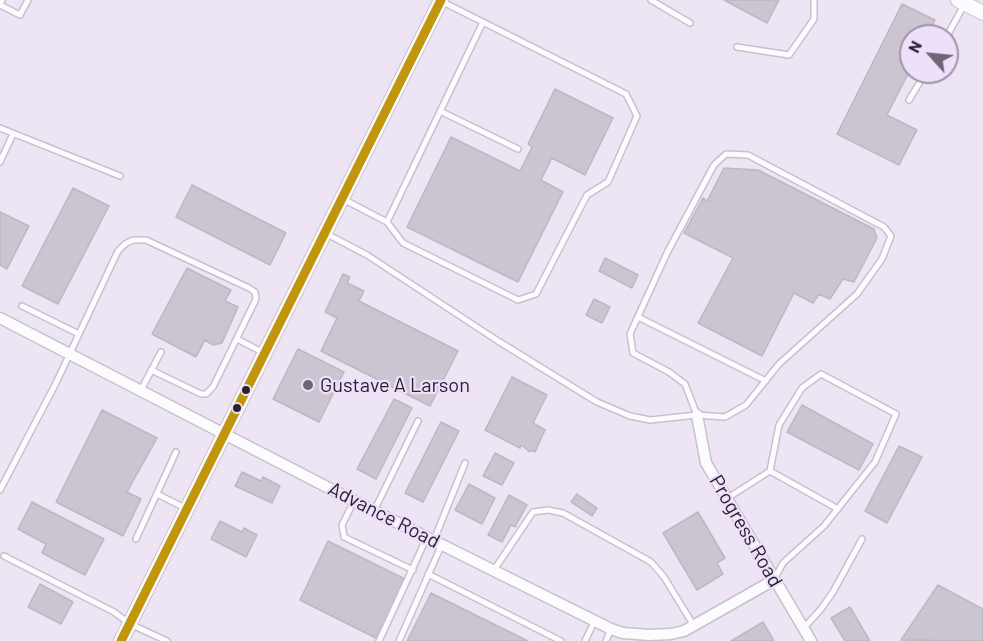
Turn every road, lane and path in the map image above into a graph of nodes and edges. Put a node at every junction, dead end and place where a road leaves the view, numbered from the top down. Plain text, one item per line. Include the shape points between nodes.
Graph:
1 (3, 0) edge
2 (28, 0) edge
3 (441, 0) edge
4 (651, 0) edge
5 (814, 0) edge
6 (962, 2) edge
7 (983, 13) edge
8 (483, 22) junction
9 (690, 23) dead end
10 (952, 24) edge
11 (737, 47) dead end
12 (919, 84) edge
13 (909, 100) dead end
14 (440, 111) junction
15 (0, 128) edge
16 (13, 134) junction
17 (518, 149) dead end
18 (0, 162) edge
19 (120, 176) dead end
20 (341, 198) junction
21 (387, 222) junction
22 (324, 233) junction
23 (22, 306) dead end
24 (638, 316) junction
25 (0, 318) edge
26 (79, 334) junction
27 (237, 339) junction
28 (161, 352) dead end
29 (264, 352) junction
30 (70, 353) junction
31 (151, 370) junction
32 (765, 381) junction
33 (141, 390) junction
34 (696, 415) junction
35 (418, 421) dead end
36 (225, 432) junction
37 (176, 452) dead end
38 (465, 463) dead end
39 (770, 471) junction
40 (0, 490) edge
41 (157, 494) junction
42 (726, 499) junction
43 (354, 501) junction
44 (187, 509) junction
45 (838, 509) junction
46 (374, 511) junction
47 (862, 538) dead end
48 (136, 539) dead end
49 (434, 540) junction
50 (4, 556) dead end
51 (412, 570) junction
52 (494, 570) junction
53 (428, 574) junction
54 (774, 580) junction
55 (594, 622) junction
56 (130, 624) junction
57 (694, 626) junction
58 (803, 628) junction
59 (611, 629) junction
60 (157, 639) edge
61 (121, 641) edge
62 (166, 641) edge
63 (379, 641) edge
64 (399, 641) edge
65 (561, 641) edge
66 (585, 641) edge
67 (606, 641) edge
68 (811, 641) edge

1 - 2 lane via 0,5 20,15
3 - 8 lane
3 - 20 street
4 - 9 lane
5 - 11 lane via 814,19 789,55
6 - 7 street
6 - 10 lane
8 - 14 lane
8 - 21 lane via 626,94 637,116 608,182 587,195 536,294 518,300 403,243
12 - 13 lane
14 - 17 lane
14 - 21 lane
15 - 16 lane
16 - 18 lane
16 - 19 lane
20 - 21 lane
20 - 22 street
22 - 29 street
22 - 34 lane via 367,255 597,402 650,420
23 - 26 lane
24 - 32 lane
24 - 32 lane via 714,165 726,154 748,155 884,227 891,236 882,260 857,294 806,338
24 - 34 lane via 630,334 633,353 685,384
25 - 30 street, Advance Road
26 - 27 lane via 118,251 133,240 146,240 255,292 256,299
26 - 30 lane
27 - 29 lane
27 - 31 lane via 206,394
28 - 31 lane
29 - 36 street
30 - 33 street, Advance Road
30 - 40 lane
31 - 33 lane
32 - 34 lane via 746,405 725,417
33 - 36 street, Advance Road
34 - 42 street, Progress Road via 706,463
35 - 46 lane
36 - 43 street, Advance Road
36 - 44 street
37 - 41 lane
38 - 49 lane
39 - 42 lane
39 - 45 lane
39 - 45 lane via 779,425 802,388 821,374 896,414 876,462
41 - 44 lane
41 - 48 lane
42 - 54 street, Progress Road
43 - 46 street, Advance Road
43 - 51 lane via 342,525 344,537
44 - 56 street
45 - 54 lane via 783,563
46 - 49 street, Advance Road
47 - 58 lane via 833,592
49 - 51 lane
49 - 52 street, Advance Road
49 - 53 lane
50 - 56 lane
51 - 63 lane
52 - 55 street, Advance Road
52 - 57 lane via 533,512 563,513 651,562
53 - 64 lane
53 - 65 lane
54 - 57 street, Advance Road
54 - 58 street, Progress Road
55 - 59 street, Advance Road
55 - 66 lane
56 - 60 lane
56 - 61 street
57 - 59 street, Advance Road via 671,634 649,635
58 - 68 street, Progress Road
59 - 67 lane
60 - 62 lane

